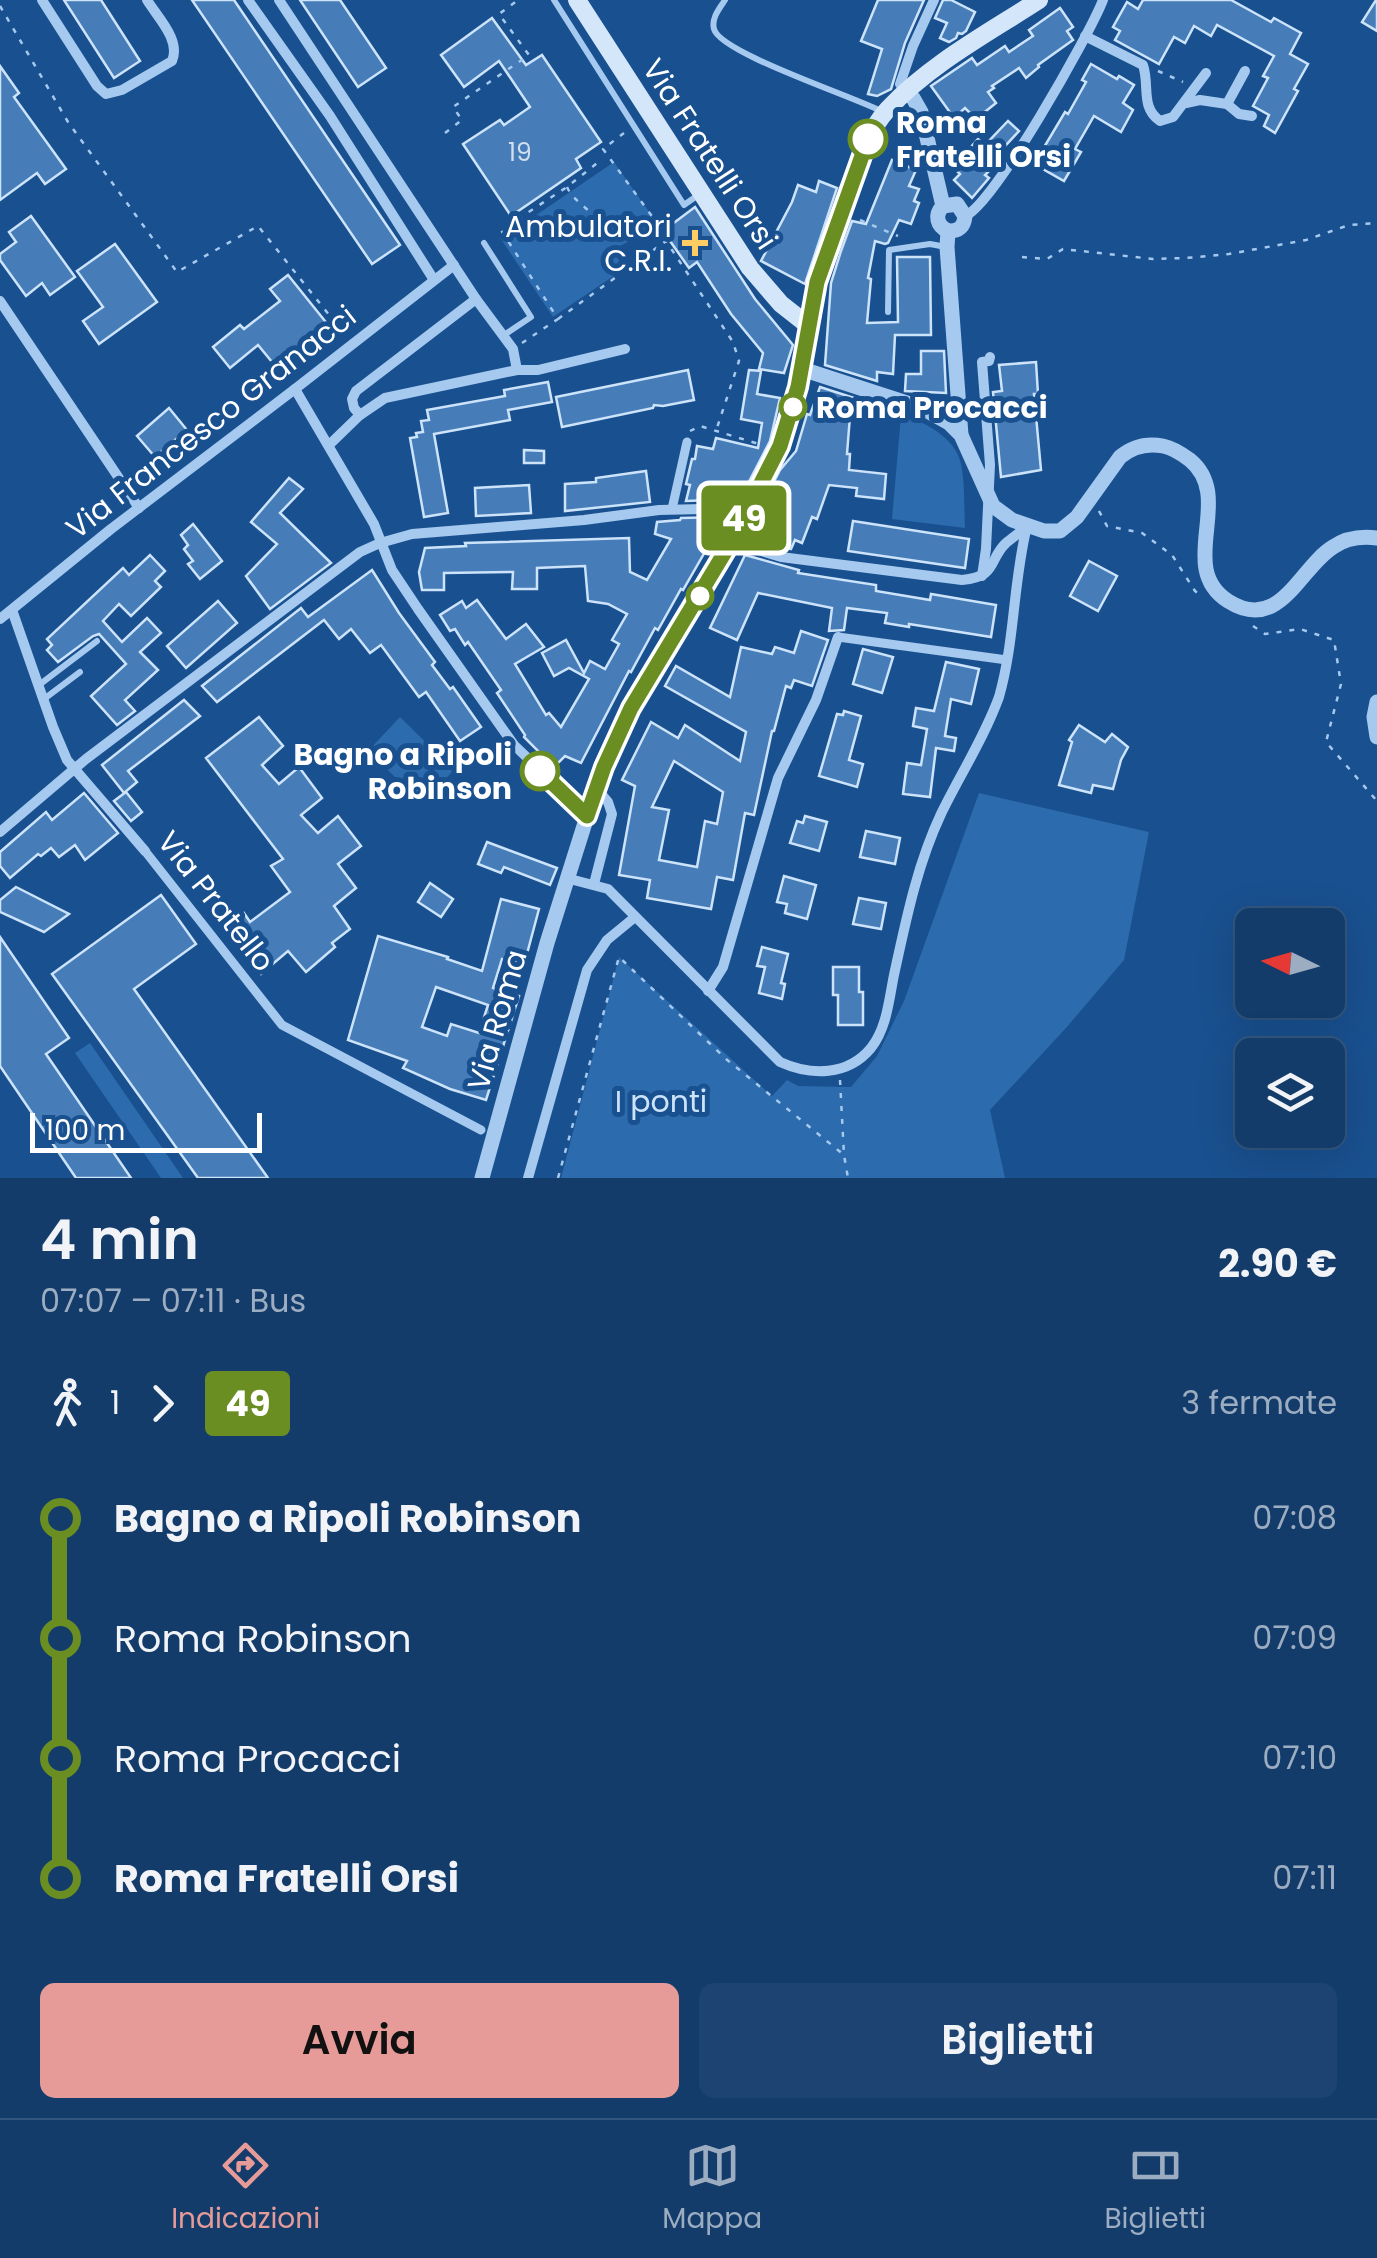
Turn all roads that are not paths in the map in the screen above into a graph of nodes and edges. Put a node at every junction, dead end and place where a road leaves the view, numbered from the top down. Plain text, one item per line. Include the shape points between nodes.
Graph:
1 (42, 0) edge
2 (148, 0) edge
3 (248, 0) edge
4 (279, 0) edge
5 (554, 0) edge
6 (577, 0) edge
7 (725, 0) edge
8 (934, 0) edge
9 (1039, 0) edge
10 (1103, 0) edge
11 (1084, 36) junction
12 (1245, 71) dead end
13 (1206, 73) dead end
14 (906, 92) junction
15 (1185, 103) junction
16 (1228, 104) junction
17 (346, 105) junction
18 (884, 112) junction
19 (330, 116) junction
20 (1252, 116) dead end
21 (702, 192) junction
22 (944, 206) junction
23 (966, 216) junction
24 (948, 239) junction
25 (484, 244) dead end
26 (454, 265) junction
27 (434, 280) junction
28 (476, 299) junction
29 (0, 301) edge
30 (888, 312) dead end
31 (809, 326) junction
32 (504, 335) junction
33 (625, 348) dead end
34 (990, 357) dead end
35 (802, 369) junction
36 (517, 370) junction
37 (295, 390) junction
38 (360, 415) junction
39 (960, 435) junction
40 (687, 442) road end
41 (329, 445) junction
42 (987, 496) junction
43 (139, 508) junction
44 (749, 508) junction
45 (672, 509) junction
46 (1028, 526) junction
47 (1377, 538) edge
48 (731, 542) junction
49 (380, 543) junction
50 (982, 576) junction
51 (12, 610) junction
52 (0, 619) edge
53 (838, 637) joint
54 (97, 641) dead end
55 (1007, 660) junction
56 (80, 672) dead end
57 (38, 686) junction
58 (44, 700) junction
59 (1377, 702) edge
60 (1377, 738) edge
61 (76, 768) junction
62 (596, 788) junction
63 (587, 816) junction
64 (0, 832) edge
65 (144, 851) joint
66 (566, 878) junction
67 (594, 884) junction
68 (635, 917) junction
69 (708, 991) junction
70 (481, 1130) dead end
71 (482, 1178) edge
72 (528, 1178) edge

1 - 2 street via 106,94 175,55
3 - 19 street
4 - 17 street
5 - 21 lane via 684,205
6 - 21 main road, Via Fratelli Orsi
7 - 18 lane via 713,22 722,40
8 - 14 street via 904,66 900,84
9 - 14 main road, Via Roma
10 - 11 street
11 - 15 street via 1143,65 1146,102 1160,121
11 - 23 street via 1005,174
12 - 16 street
13 - 15 street
14 - 18 main road, Via Roma
14 - 22 street via 922,112
15 - 16 street
16 - 20 street
17 - 19 street
17 - 26 street
18 - 31 main road, Via Roma via 840,215
19 - 27 street
21 - 31 main road, Via Fratelli Orsi via 767,290
22 - 23 street via 957,204
22 - 24 street via 937,219
23 - 24 street
24 - 30 lane via 889,250
24 - 39 street
25 - 32 lane via 530,316
26 - 27 street, Via Francesco Granacci
26 - 28 street
27 - 37 street, Via Francesco Granacci
28 - 32 street
28 - 38 street via 356,391 352,398
29 - 43 street
31 - 35 street, Via Roma
32 - 36 street
33 - 36 street
34 - 42 street via 982,362
35 - 39 street via 922,408
35 - 44 street, Via Roma via 787,428
36 - 38 street via 394,396
37 - 41 street
37 - 43 street, Via Francesco Granacci
38 - 41 street
39 - 42 street
40 - 45 street
41 - 49 street
42 - 46 street via 998,511
42 - 50 street
43 - 51 street, Via Francesco Granacci
44 - 45 street
44 - 48 street, Via Roma
45 - 49 street via 412,534
46 - 47 street via 1060,531 1078,518 1120,456 1135,447 1162,446 1200,471 1210,507 1204,565 1228,601 1266,608 1283,600 1337,544
46 - 50 street via 1003,545
46 - 55 street
48 - 50 street via 781,557 962,580
48 - 62 street, Via Roma via 631,708
49 - 61 street
49 - 63 street via 504,732
51 - 52 street, Via Francesco Granacci
51 - 57 street, Via Pratello
53 - 55 street
53 - 69 street via 778,778 723,968
54 - 57 lane
55 - 69 street via 994,711 924,855 873,1046 839,1069 800,1070 780,1062
56 - 58 lane
57 - 58 street, Via Pratello
58 - 61 street, Via Pratello
59 - 60 street
61 - 64 street
61 - 65 street, Via Pratello
62 - 63 street, Via Roma
62 - 67 street via 612,814
63 - 66 street, Via Roma
65 - 70 street, Via Pratello via 282,1026
66 - 67 street
66 - 71 street, Via Roma
67 - 68 street
68 - 69 street
68 - 72 street via 607,940 587,970

